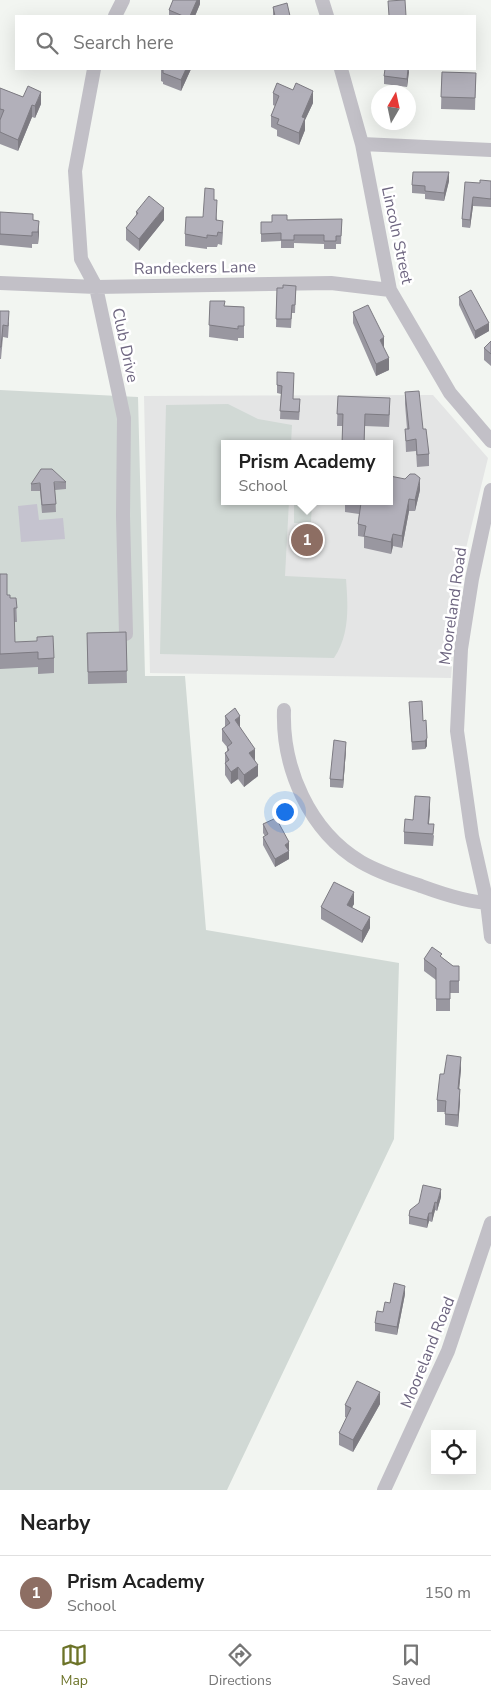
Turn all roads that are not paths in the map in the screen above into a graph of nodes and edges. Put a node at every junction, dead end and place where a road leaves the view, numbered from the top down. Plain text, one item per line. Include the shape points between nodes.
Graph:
1 (122, 0) edge
2 (322, 0) edge
3 (115, 15) edge
4 (327, 15) edge
5 (94, 70) edge
6 (341, 70) edge
7 (362, 144) junction
8 (491, 150) edge
9 (0, 283) edge
10 (96, 287) junction
11 (390, 290) junction
12 (491, 441) edge
13 (491, 490) edge
14 (126, 634) edge
15 (284, 710) dead end
16 (489, 903) edge
17 (491, 937) edge
18 (491, 1223) edge
19 (384, 1490) edge

1 - 3 street
2 - 4 street
5 - 10 street, Club Drive via 75,171 81,259
6 - 7 street, Lincoln Street
7 - 8 street
7 - 11 street, Lincoln Street
9 - 10 street, Randeckers Lane
10 - 11 street, Randeckers Lane via 332,283
10 - 14 street, Club Drive via 124,418 122,516
11 - 12 street, Lincoln Street via 450,393
13 - 16 street, Mooreland Road via 461,649 457,731 472,836
15 - 16 street via 283,733 302,796 317,822 339,846 382,873 434,891
16 - 17 street, Mooreland Road
18 - 19 street, Mooreland Road via 448,1352

